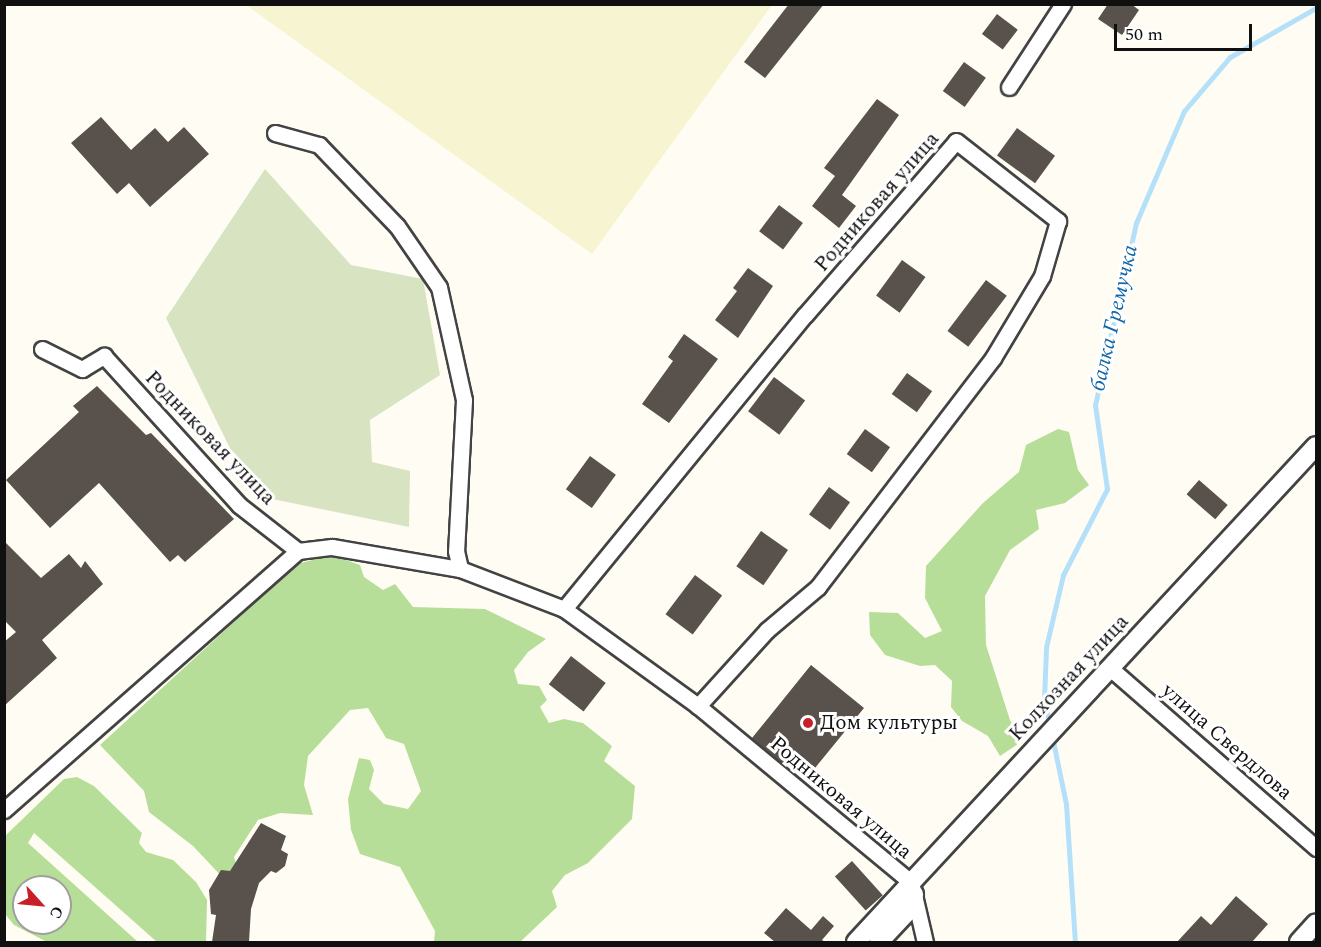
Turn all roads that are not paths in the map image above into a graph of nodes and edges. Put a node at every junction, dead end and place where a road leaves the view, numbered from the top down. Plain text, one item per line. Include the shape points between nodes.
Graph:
1 (1063, 4) edge
2 (1009, 87) dead end
3 (275, 133) dead end
4 (42, 350) dead end
5 (1317, 446) edge
6 (298, 551) junction
7 (460, 569) junction
8 (564, 609) junction
9 (1110, 668) junction
10 (698, 706) junction
11 (4, 810) edge
12 (1317, 848) edge
13 (912, 888) junction
14 (1317, 923) edge
15 (856, 942) edge
16 (879, 942) edge
17 (926, 942) edge
18 (1299, 942) edge

1 - 2 street
3 - 7 street via 319,145 398,226 439,287 464,400 456,551
4 - 6 street, Родниковая улица via 82,369 104,356 240,505
5 - 9 street, Колхозная улица
6 - 7 street, Родниковая улица via 332,547
6 - 11 street
7 - 8 street, Родниковая улица
8 - 10 street, Родниковая улица
8 - 10 street, Родниковая улица via 805,315 956,141 1058,221 1042,276 993,358 819,587 767,630
9 - 12 street, улица Свердлова
9 - 13 street, Колхозная улица
10 - 13 street, Родниковая улица
13 - 15 street, Колхозная улица
13 - 16 street, Колхозная улица via 906,913
13 - 17 street
14 - 18 street

